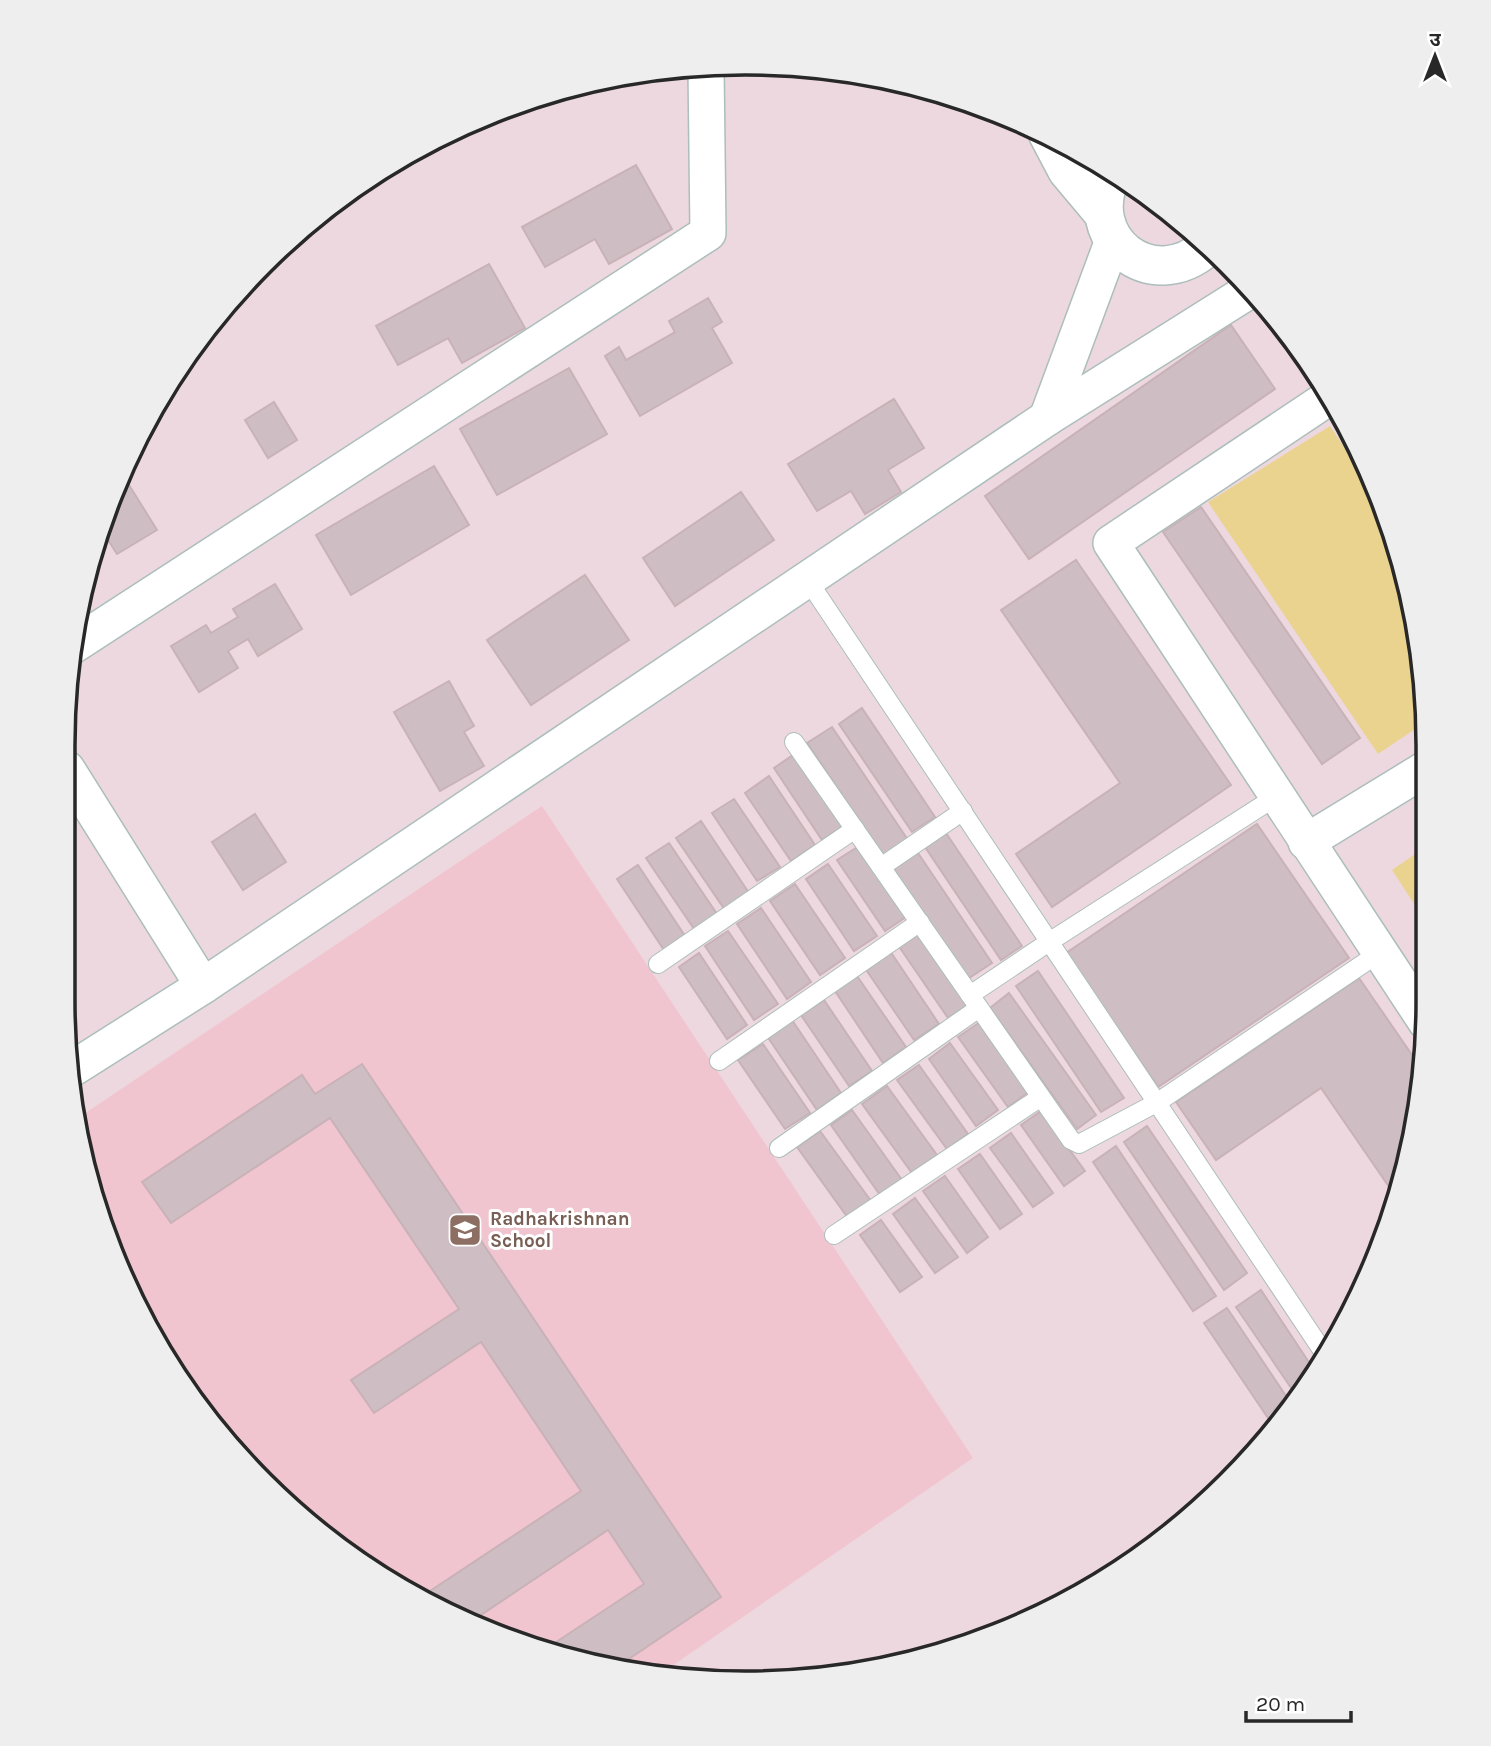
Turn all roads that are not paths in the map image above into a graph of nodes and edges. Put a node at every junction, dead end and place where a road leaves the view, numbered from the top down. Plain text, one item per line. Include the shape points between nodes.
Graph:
1 (706, 77) edge
2 (1058, 153) edge
3 (1109, 182) edge
4 (1108, 227) junction
5 (1199, 253) edge
6 (1241, 296) edge
7 (1321, 402) edge
8 (1047, 418) junction
9 (807, 579) junction
10 (84, 637) edge
11 (794, 742) dead end
12 (1416, 775) edge
13 (75, 782) edge
14 (1277, 796) junction
15 (963, 811) junction
16 (855, 829) junction
17 (1307, 842) junction
18 (881, 867) junction
19 (920, 922) junction
20 (1049, 942) junction
21 (1379, 953) junction
22 (658, 964) dead end
23 (202, 986) junction
24 (975, 1002) junction
25 (1416, 1007) edge
26 (719, 1061) dead end
27 (79, 1065) edge
28 (1041, 1097) junction
29 (1158, 1102) junction
30 (779, 1149) dead end
31 (834, 1234) dead end
32 (1320, 1346) edge

1 - 10 street via 708,233
2 - 4 street
3 - 4 street via 1104,193
4 - 5 street via 1126,253 1142,263 1179,264
4 - 8 street
6 - 8 street
7 - 14 street via 1111,543
8 - 9 street
9 - 15 lane
9 - 23 street
11 - 16 lane
12 - 17 street
13 - 23 street
14 - 17 street
14 - 20 lane
15 - 18 lane
15 - 20 lane
16 - 18 lane
16 - 22 lane
17 - 21 street
18 - 19 lane
19 - 24 lane
19 - 26 lane
20 - 24 lane
20 - 29 lane
21 - 25 street
21 - 29 lane
23 - 27 street
24 - 28 lane
24 - 30 lane
28 - 29 lane via 1071,1140 1079,1144
28 - 31 lane
29 - 32 lane

